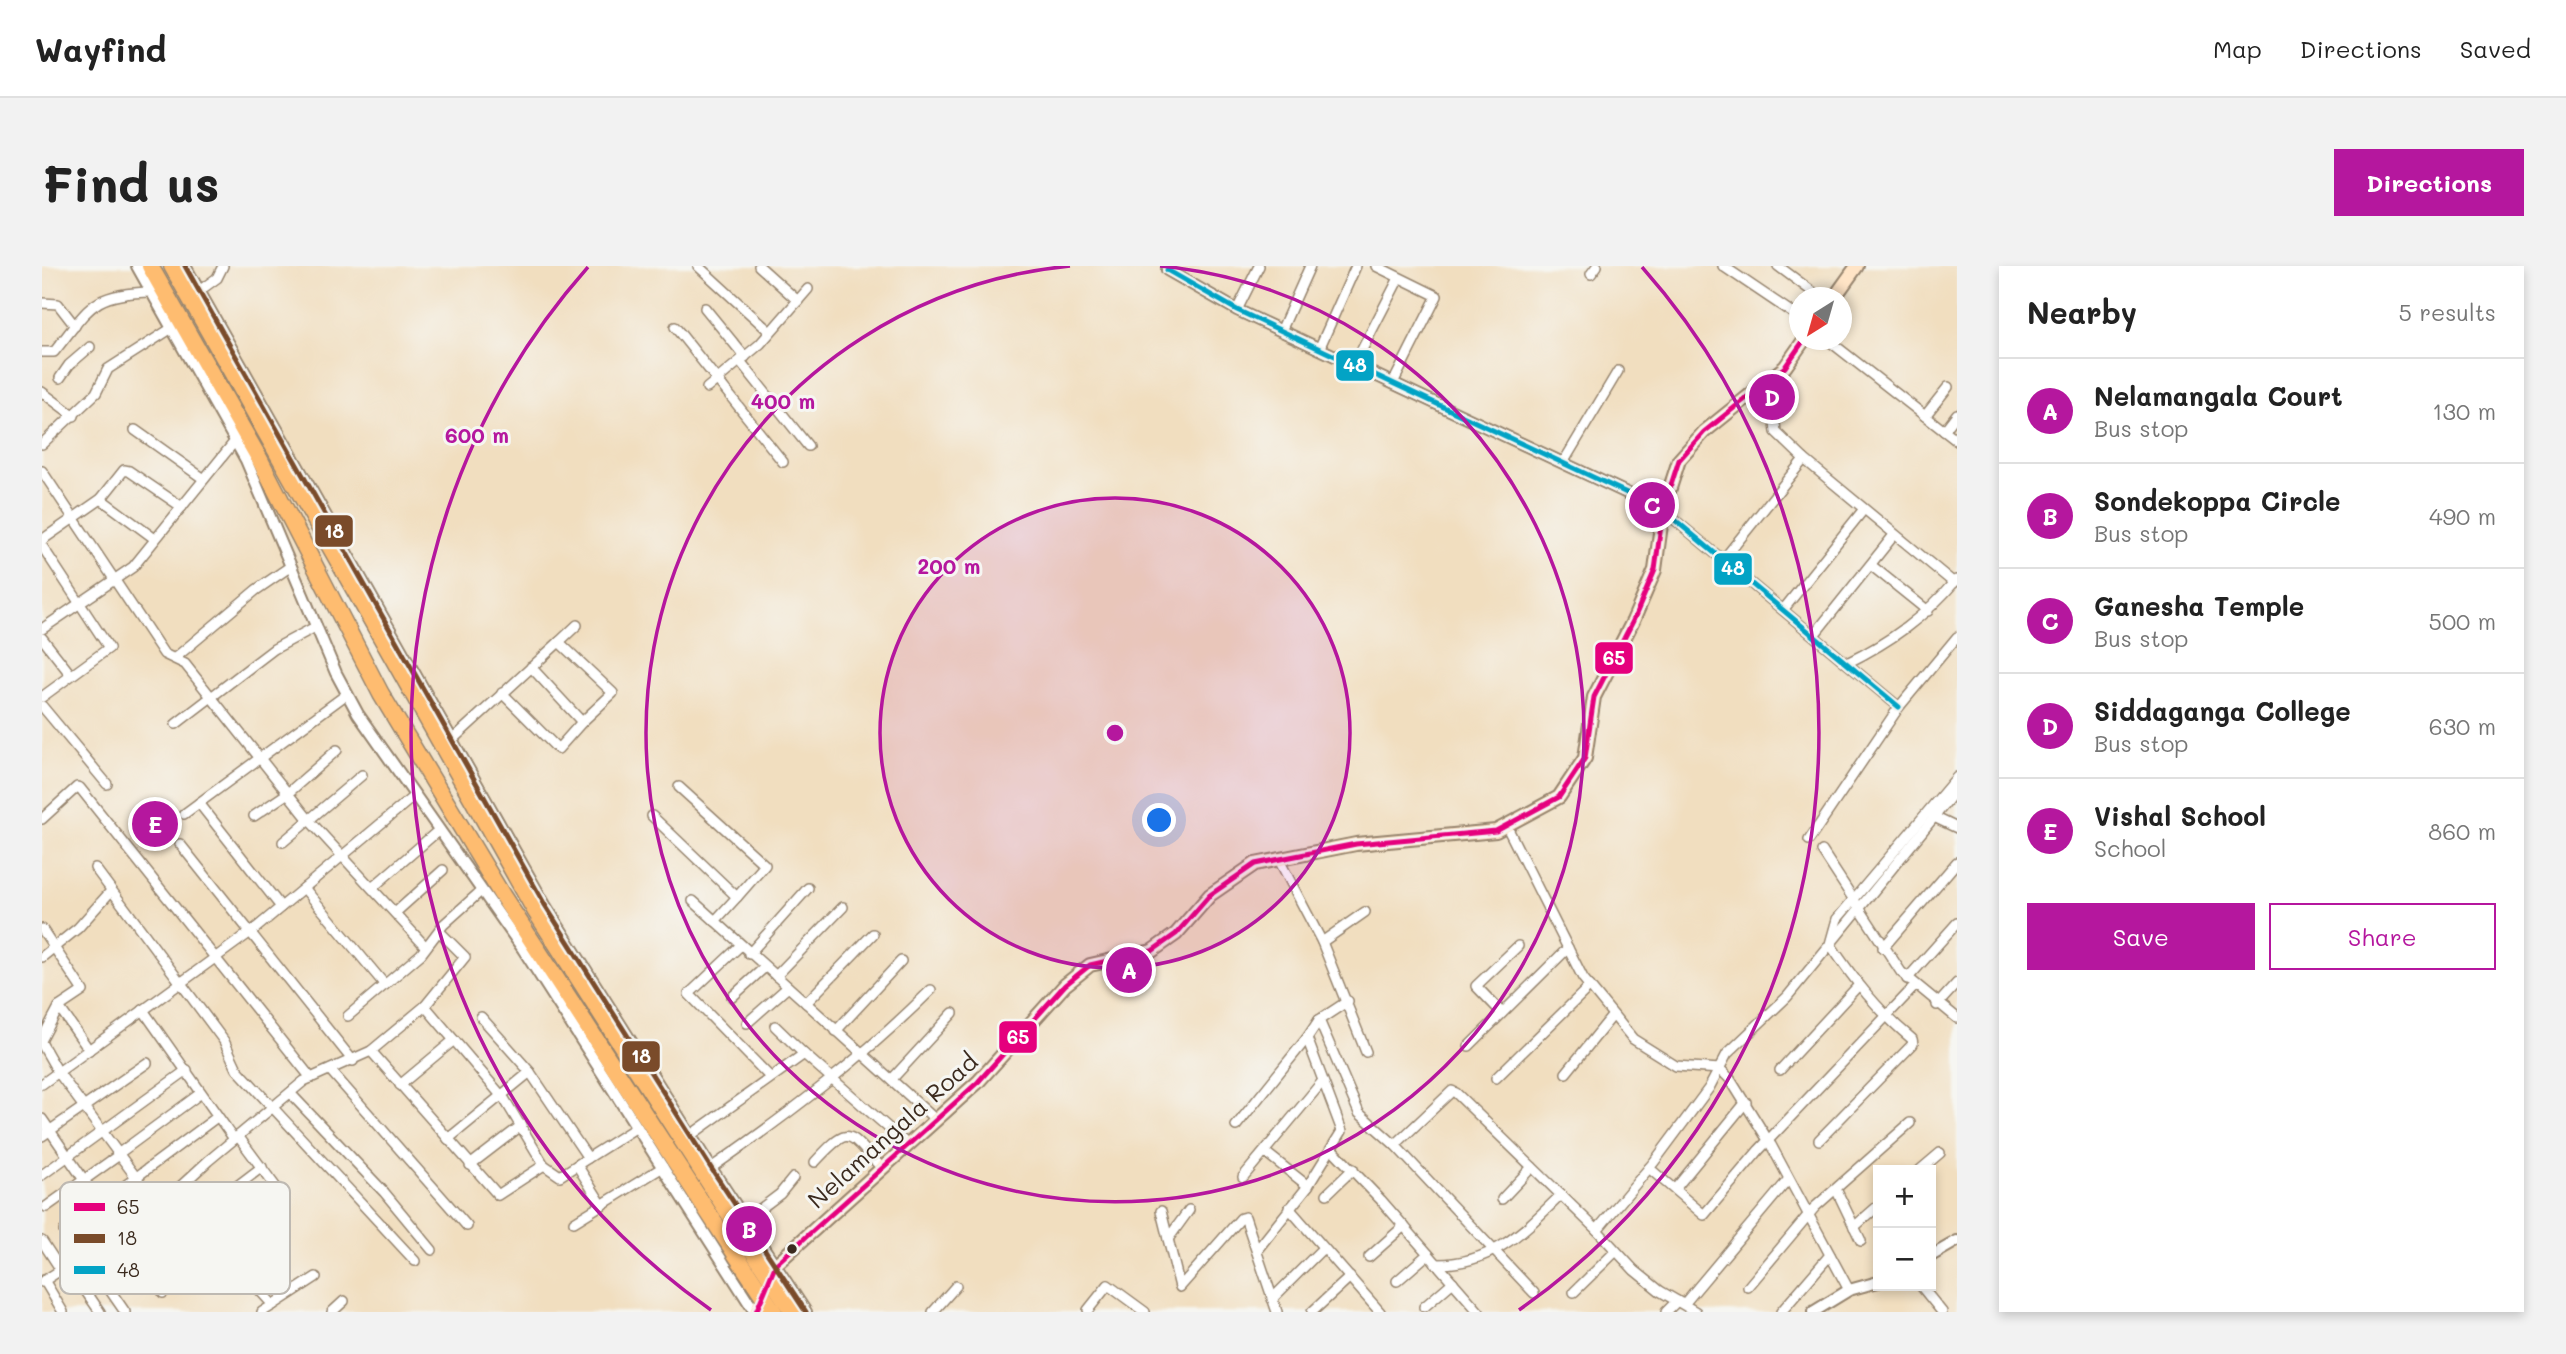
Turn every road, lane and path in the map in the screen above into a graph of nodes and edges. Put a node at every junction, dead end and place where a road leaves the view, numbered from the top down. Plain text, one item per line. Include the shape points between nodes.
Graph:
1 (137, 266) edge
2 (150, 266) edge
3 (172, 266) edge
4 (185, 266) edge
5 (223, 266) edge
6 (698, 266) edge
7 (759, 266) edge
8 (1169, 266) edge
9 (1259, 266) edge
10 (1310, 266) edge
11 (1356, 266) edge
12 (1376, 266) edge
13 (1597, 266) edge
14 (1723, 266) edge
15 (1778, 266) edge
16 (1857, 266) edge
17 (1591, 274) dead end
18 (1399, 278) junction
19 (1806, 287) edge
20 (1842, 287) edge
21 (808, 289) dead end
22 (199, 291) junction
23 (152, 292) junction
24 (797, 301) junction
25 (42, 303) edge
26 (705, 308) dead end
27 (1237, 310) junction
28 (1789, 311) edge
29 (75, 326) junction
30 (675, 327) dead end
31 (172, 328) junction
32 (1281, 331) junction
33 (770, 332) junction
34 (90, 347) dead end
35 (1319, 349) junction
36 (1797, 350) edge
37 (1841, 350) edge
38 (42, 352) edge
39 (54, 352) junction
40 (742, 359) junction
41 (69, 365) junction
42 (1354, 365) junction
43 (1618, 371) dead end
44 (60, 377) dead end
45 (717, 380) junction
46 (1393, 383) junction
47 (1948, 387) dead end
48 (706, 388) dead end
49 (42, 392) edge
50 (1772, 397) dead end
51 (1957, 414) edge
52 (74, 416) junction
53 (1925, 416) junction
54 (135, 430) dead end
55 (1944, 430) junction
56 (235, 441) junction
57 (1957, 441) edge
58 (42, 444) edge
59 (808, 446) dead end
60 (1804, 459) junction
61 (783, 462) dead end
62 (1563, 463) junction
63 (42, 471) edge
64 (204, 479) junction
65 (46, 485) edge
66 (101, 499) junction
67 (182, 507) junction
68 (1864, 509) junction
69 (1662, 510) junction
70 (72, 519) junction
71 (1894, 535) junction
72 (155, 539) junction
73 (42, 540) edge
74 (42, 546) edge
75 (1723, 560) junction
76 (291, 566) junction
77 (1872, 566) junction
78 (114, 580) junction
79 (1956, 581) edge
80 (81, 602) junction
81 (1783, 610) junction
82 (1928, 611) junction
83 (578, 625) dead end
84 (317, 626) junction
85 (42, 629) edge
86 (1814, 635) junction
87 (42, 638) edge
88 (1957, 638) edge
89 (559, 642) junction
90 (175, 658) junction
91 (1847, 663) junction
92 (531, 667) junction
93 (71, 675) junction
94 (502, 693) junction
95 (347, 694) junction
96 (211, 696) junction
97 (42, 697) edge
98 (42, 706) edge
99 (1899, 707) junction
100 (582, 722) junction
101 (176, 724) dead end
102 (452, 740) junction
103 (337, 750) dead end
104 (262, 759) junction
105 (362, 775) dead end
106 (1957, 777) edge
107 (107, 784) dead end
108 (679, 787) dead end
109 (1957, 789) edge
110 (288, 793) junction
111 (414, 796) junction
112 (199, 803) junction
113 (184, 814) dead end
114 (254, 816) dead end
115 (652, 816) dead end
116 (1934, 817) junction
117 (42, 819) edge
118 (309, 820) junction
119 (1506, 825) junction
120 (1957, 828) edge
121 (439, 830) junction
122 (1809, 840) dead end
123 (283, 842) dead end
124 (180, 844) dead end
125 (1822, 850) dead end
126 (341, 857) junction
127 (1278, 858) junction
128 (1957, 862) edge
129 (95, 868) dead end
130 (443, 870) dead end
131 (304, 888) junction
132 (372, 888) junction
133 (808, 888) dead end
134 (111, 891) junction
135 (481, 891) junction
136 (737, 897) junction
137 (693, 901) dead end
138 (1855, 903) junction
139 (281, 907) junction
140 (842, 907) dead end
141 (1365, 912) dead end
142 (395, 913) junction
143 (715, 921) junction
144 (1957, 923) edge
145 (42, 929) edge
146 (439, 931) junction
147 (250, 932) junction
148 (873, 934) dead end
149 (1322, 942) junction
150 (1830, 944) junction
151 (425, 946) junction
152 (741, 946) junction
153 (1518, 946) dead end
154 (55, 947) junction
155 (1568, 948) junction
156 (1883, 948) junction
157 (750, 954) junction
158 (42, 957) edge
159 (216, 957) junction
160 (901, 961) dead end
161 (765, 967) junction
162 (776, 976) junction
163 (1911, 983) junction
164 (1957, 983) edge
165 (178, 984) junction
166 (386, 985) junction
167 (1590, 986) junction
168 (1858, 986) junction
169 (788, 987) junction
170 (931, 990) dead end
171 (732, 997) dead end
172 (1348, 1000) junction
173 (806, 1003) junction
174 (1937, 1005) junction
175 (425, 1006) junction
176 (59, 1007) junction
177 (143, 1010) junction
178 (953, 1013) dead end
179 (1502, 1013) junction
180 (1613, 1015) junction
181 (348, 1016) dead end
182 (481, 1017) dead end
183 (1886, 1018) junction
184 (1957, 1018) edge
185 (1319, 1020) junction
186 (747, 1023) dead end
187 (775, 1026) dead end
188 (836, 1031) junction
189 (1307, 1038) junction
190 (454, 1040) junction
191 (42, 1041) edge
192 (1469, 1046) dead end
193 (89, 1050) junction
194 (371, 1051) junction
195 (1366, 1052) dead end
196 (863, 1053) junction
197 (804, 1054) junction
198 (353, 1061) junction
199 (147, 1063) dead end
200 (1720, 1069) junction
201 (187, 1070) junction
202 (330, 1070) junction
203 (1780, 1070) dead end
204 (58, 1072) junction
205 (530, 1072) junction
206 (1566, 1073) dead end
207 (770, 1077) junction
208 (311, 1078) junction
209 (831, 1078) junction
210 (893, 1078) junction
211 (1496, 1078) dead end
212 (1322, 1082) junction
213 (42, 1084) edge
214 (400, 1085) junction
215 (201, 1093) junction
216 (290, 1093) junction
217 (501, 1094) junction
218 (1746, 1102) junction
219 (83, 1106) junction
220 (272, 1108) junction
221 (217, 1117) junction
222 (42, 1119) edge
223 (936, 1120) junction
224 (1910, 1123) dead end
225 (522, 1125) junction
226 (1236, 1126) dead end
227 (637, 1127) junction
228 (102, 1131) junction
229 (46, 1133) edge
230 (691, 1135) junction
231 (236, 1137) junction
232 (448, 1139) junction
233 (1768, 1140) junction
234 (1819, 1140) dead end
235 (908, 1145) junction
236 (1395, 1145) junction
237 (1332, 1149) junction
238 (1265, 1152) junction
239 (1940, 1153) dead end
240 (118, 1154) junction
241 (68, 1156) junction
242 (588, 1158) junction
243 (815, 1162) dead end
244 (470, 1165) junction
245 (544, 1165) junction
246 (577, 1165) junction
247 (1926, 1165) edge
248 (262, 1167) junction
249 (663, 1167) junction
250 (1532, 1167) junction
251 (711, 1168) junction
252 (881, 1168) junction
253 (1649, 1168) junction
254 (1353, 1169) junction
255 (42, 1175) edge
256 (1243, 1177) dead end
257 (136, 1178) junction
258 (793, 1178) dead end
259 (85, 1180) junction
260 (1788, 1180) junction
261 (82, 1182) edge
262 (130, 1182) edge
263 (139, 1182) edge
264 (186, 1182) edge
265 (242, 1182) edge
266 (273, 1182) edge
267 (1308, 1186) junction
268 (1675, 1189) junction
269 (1836, 1189) junction
270 (1328, 1194) dead end
271 (1561, 1195) junction
272 (60, 1197) edge
273 (1502, 1199) dead end
274 (602, 1205) junction
275 (46, 1207) dead end
276 (1289, 1208) junction
277 (1189, 1210) dead end
278 (1873, 1210) edge
279 (1161, 1211) dead end
280 (1808, 1215) junction
281 (747, 1219) junction
282 (574, 1222) dead end
283 (467, 1226) dead end
284 (1404, 1226) junction
285 (1854, 1227) junction
286 (1597, 1230) junction
287 (1168, 1239) junction
288 (42, 1241) edge
289 (1861, 1241) dead end
290 (1957, 1241) edge
291 (1323, 1248) junction
292 (432, 1250) dead end
293 (1257, 1250) junction
294 (1495, 1251) junction
295 (1616, 1251) junction
296 (1936, 1253) edge
297 (1428, 1254) junction
298 (1830, 1255) junction
299 (1369, 1257) dead end
300 (60, 1261) edge
301 (415, 1261) dead end
302 (1437, 1264) junction
303 (776, 1265) junction
304 (60, 1270) edge
305 (316, 1277) dead end
306 (1350, 1277) junction
307 (43, 1281) edge
308 (1397, 1281) dead end
309 (1453, 1282) junction
310 (1873, 1283) edge
311 (956, 1286) dead end
312 (1748, 1287) dead end
313 (1849, 1290) junction
314 (1926, 1291) edge
315 (1574, 1292) dead end
316 (1534, 1293) dead end
317 (86, 1294) edge
318 (112, 1294) edge
319 (258, 1294) edge
320 (1272, 1299) junction
321 (344, 1301) dead end
322 (1681, 1303) junction
323 (1373, 1304) junction
324 (1424, 1307) dead end
325 (270, 1309) edge
326 (1089, 1311) edge
327 (63, 1312) edge
328 (100, 1312) edge
329 (125, 1312) edge
330 (332, 1312) edge
331 (755, 1312) edge
332 (774, 1312) edge
333 (793, 1312) edge
334 (806, 1312) edge
335 (933, 1312) edge
336 (1145, 1312) edge
337 (1277, 1312) edge
338 (1312, 1312) edge
339 (1365, 1312) edge
340 (1380, 1312) edge
341 (1479, 1312) edge
342 (1666, 1312) edge
343 (1696, 1312) edge
344 (1781, 1312) edge
345 (1813, 1312) edge
346 (1942, 1312) edge

1 - 23 street
2 - 332 highway, bridge via 259,458 381,694 502,895
3 - 333 highway, bridge via 529,901
4 - 22 street
5 - 22 street
6 - 33 street
7 - 24 street
8 - 27 street via 1167,270
9 - 27 street
10 - 32 street
11 - 35 street
12 - 18 street
13 - 17 street
14 - 28 street
15 - 19 street
16 - 20 main road
18 - 42 street
18 - 46 street via 1437,296
21 - 24 street
22 - 102 street
23 - 29 street via 93,304
23 - 31 street
24 - 33 street
25 - 29 street via 58,304
26 - 40 street
27 - 32 street
29 - 39 street
30 - 45 street
31 - 52 street via 108,369 96,393
31 - 56 street
32 - 35 street
33 - 40 street
34 - 41 street
35 - 42 street
36 - 69 main road, Nelamangala Road via 1784,367 1704,432 1679,460
37 - 53 street
38 - 39 street
39 - 41 street
40 - 45 street
40 - 59 street
41 - 44 street
42 - 46 street
43 - 62 street
45 - 48 street
45 - 61 street
46 - 62 street
47 - 53 street
49 - 52 street
50 - 60 street via 1776,432
51 - 55 street
52 - 58 street
53 - 55 street
54 - 64 street
55 - 57 street
56 - 64 street
56 - 76 street
60 - 68 street
60 - 75 street
62 - 69 street
63 - 65 street
64 - 67 street
65 - 70 street
66 - 67 street via 126,470
66 - 70 street
66 - 72 street
67 - 72 street
68 - 71 street
68 - 81 street
69 - 75 street
69 - 119 main road, Nelamangala Road via 1655,570 1594,697 1585,758 1559,797
70 - 73 street
70 - 78 street
71 - 77 street
71 - 79 street
72 - 78 street via 133,567
74 - 80 street
75 - 81 street
76 - 84 street
76 - 90 street
77 - 82 street
77 - 86 street
78 - 80 street
78 - 90 street via 164,654
79 - 82 street
80 - 85 street
80 - 93 street via 109,648
81 - 86 street
82 - 91 street via 1884,645
83 - 89 street
84 - 95 street
84 - 96 street via 274,649
86 - 91 street
87 - 93 street
88 - 99 street
89 - 92 street
89 - 100 street via 613,693
90 - 96 street
91 - 99 street
92 - 94 street
92 - 100 street
93 - 97 street
94 - 100 street via 558,749
94 - 102 street
95 - 104 street
95 - 111 street
96 - 101 street
96 - 104 street
98 - 107 street
99 - 122 street
102 - 230 street via 545,905
103 - 110 street
104 - 110 street
104 - 112 street
105 - 118 street
106 - 138 street
108 - 136 street via 765,865
109 - 116 street
110 - 114 street
110 - 118 street
111 - 121 street
111 - 126 street
112 - 113 street
112 - 139 street
115 - 136 street
116 - 120 street
116 - 138 street
117 - 159 street via 80,788
118 - 123 street
118 - 126 street
119 - 127 main road, Nelamangala Road via 1496,831 1356,844
119 - 155 street
121 - 132 street
121 - 135 street
124 - 147 street
125 - 138 street
126 - 131 street
126 - 132 street
127 - 149 street
127 - 223 main road, Nelamangala Road via 1255,864 1209,895 1176,934 1152,951 1090,965 1065,985 978,1082
128 - 156 street
129 - 134 street
130 - 142 street
131 - 139 street
131 - 166 street
132 - 142 street
133 - 157 street
134 - 154 street
134 - 165 street
135 - 146 street
135 - 227 street
136 - 143 street
137 - 143 street
138 - 150 street
138 - 156 street
139 - 147 street
140 - 162 street
141 - 149 street
142 - 151 street
143 - 152 street
144 - 163 street
145 - 154 street
146 - 151 street
146 - 175 street via 465,957
147 - 159 street
147 - 198 street
148 - 173 street
149 - 172 street
150 - 168 street
150 - 200 street via 1787,997 1727,1054
151 - 166 street
152 - 157 street
152 - 207 street via 689,995
153 - 179 street via 1475,986
154 - 158 street
154 - 176 street via 83,991
155 - 167 street
155 - 179 street
156 - 163 street
157 - 161 street
159 - 165 street
159 - 208 street
160 - 188 street
161 - 162 street
161 - 171 street
162 - 169 street
163 - 174 street
163 - 183 street
164 - 174 street
165 - 177 street
165 - 220 street via 224,1041 237,1069
166 - 181 street
167 - 180 street
167 - 211 street
168 - 183 street
168 - 203 street
169 - 173 street
169 - 186 street
170 - 196 street
172 - 185 street
172 - 195 street
173 - 188 street
174 - 184 street
175 - 190 street
175 - 194 street
176 - 191 street
176 - 193 street
177 - 193 street
177 - 201 street
178 - 210 street
179 - 192 street
180 - 200 street via 1633,1040 1676,1066
180 - 206 street
182 - 205 street
183 - 233 street
183 - 234 street via 1912,1039 1910,1049
185 - 189 street
185 - 236 street via 1359,1112
187 - 197 street
188 - 196 street
189 - 212 street
189 - 226 street
190 - 214 street
190 - 217 street
191 - 204 street
193 - 204 street
194 - 198 street
194 - 214 street
196 - 209 street
196 - 210 street
197 - 207 street
197 - 209 street
198 - 202 street
199 - 219 street
200 - 218 street
200 - 253 street
201 - 215 street
201 - 228 street
202 - 208 street
202 - 283 street
204 - 213 street
204 - 219 street
205 - 217 street
205 - 242 street
207 - 230 street
208 - 216 street
209 - 235 street
209 - 251 street via 797,1109
210 - 223 street
212 - 237 street via 1342,1131
212 - 238 street
214 - 232 street
215 - 221 street
215 - 240 street
216 - 220 street
216 - 292 street
217 - 225 street
217 - 232 street
218 - 233 street
218 - 268 street
219 - 228 street
219 - 229 street
220 - 231 street
220 - 301 street
221 - 231 street
221 - 257 street
222 - 229 street
223 - 235 main road, Nelamangala Road
224 - 269 street
225 - 244 street
225 - 245 street
227 - 242 street
227 - 249 street
228 - 240 street
228 - 241 street
229 - 241 street
230 - 251 street
231 - 248 street
231 - 264 street
232 - 244 street
233 - 260 street
233 - 268 street via 1704,1215
235 - 252 main road, Nelamangala Road
236 - 250 street via 1452,1091
236 - 294 street
237 - 254 street
237 - 267 street
238 - 256 street
238 - 267 street
239 - 247 street
240 - 257 street
240 - 259 street
241 - 255 street
241 - 259 street
242 - 246 street
243 - 252 street via 845,1135
244 - 245 street via 498,1195
245 - 246 street via 560,1176
246 - 274 street
248 - 265 street
248 - 266 street
249 - 274 street
249 - 331 street
250 - 271 street
250 - 273 street
251 - 281 street
252 - 303 main road, Nelamangala Road
253 - 268 street
253 - 286 street
254 - 270 street
254 - 284 street
257 - 262 street
257 - 263 street
258 - 281 street
259 - 261 street
260 - 280 street
260 - 322 street
267 - 276 street
269 - 280 street
269 - 285 street
271 - 286 street
271 - 294 street
272 - 275 street
274 - 282 street
276 - 291 street
276 - 293 street
277 - 287 street
278 - 285 street
279 - 287 street
280 - 298 street
280 - 312 street
281 - 303 street
284 - 297 street
284 - 299 street
285 - 289 street
286 - 295 street
287 - 293 street via 1180,1287 1241,1218 1249,1221
288 - 300 street
290 - 296 street
291 - 306 street
291 - 320 street
293 - 320 street
294 - 302 street
294 - 316 street
295 - 315 street
295 - 322 street via 1634,1270
297 - 302 street
297 - 308 street
298 - 313 street
298 - 344 street
302 - 309 street
303 - 331 main road
303 - 334 street
304 - 307 street
305 - 325 street
306 - 323 street
306 - 338 street
307 - 327 street
309 - 324 street
309 - 341 street
310 - 313 street
311 - 335 street
313 - 345 street
314 - 346 street
317 - 328 street
318 - 329 street
319 - 325 street
320 - 337 street
321 - 330 street
322 - 342 street
322 - 343 street
323 - 339 street
323 - 340 street
326 - 336 street via 1108,1285

